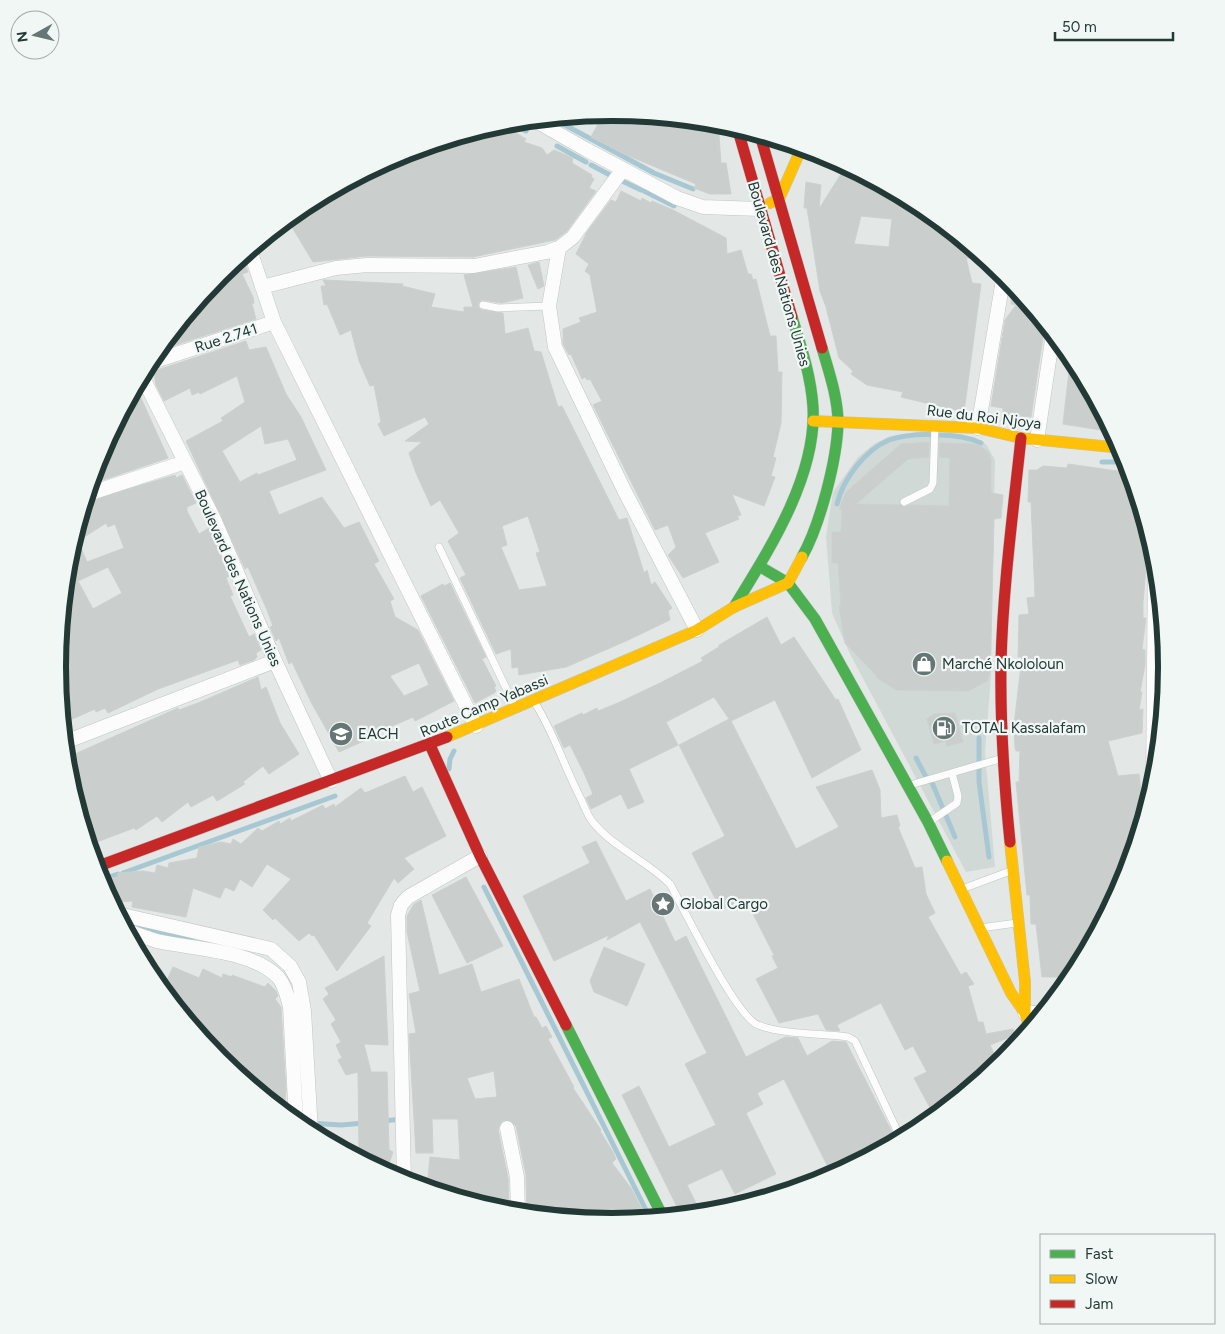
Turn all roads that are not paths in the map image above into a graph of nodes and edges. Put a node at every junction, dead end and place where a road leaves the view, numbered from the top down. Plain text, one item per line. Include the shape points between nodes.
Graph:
1 (543, 125) edge
2 (739, 136) edge
3 (762, 142) edge
4 (799, 154) edge
5 (623, 169) junction
6 (779, 198) junction
7 (760, 209) junction
8 (559, 248) junction
9 (252, 256) edge
10 (1002, 284) edge
11 (262, 287) junction
12 (483, 305) dead end
13 (549, 306) junction
14 (274, 322) junction
15 (1052, 342) edge
16 (162, 359) edge
17 (146, 383) edge
18 (813, 422) junction
19 (838, 423) junction
20 (935, 425) junction
21 (978, 428) junction
22 (1020, 438) junction
23 (1037, 440) junction
24 (1112, 447) edge
25 (185, 462) junction
26 (95, 492) edge
27 (904, 502) dead end
28 (439, 547) dead end
29 (759, 566) junction
30 (788, 583) junction
31 (734, 606) junction
32 (1157, 625) edge
33 (697, 630) junction
34 (275, 661) junction
35 (534, 701) junction
36 (516, 709) junction
37 (476, 726) junction
38 (1154, 734) edge
39 (71, 740) edge
40 (430, 745) junction
41 (1003, 758) junction
42 (952, 773) junction
43 (331, 781) junction
44 (908, 786) junction
45 (928, 822) junction
46 (480, 856) junction
47 (103, 863) edge
48 (1014, 870) junction
49 (962, 889) junction
50 (127, 916) edge
51 (1018, 923) junction
52 (980, 928) junction
53 (136, 933) edge
54 (1025, 1013) junction
55 (1035, 1013) edge
56 (1028, 1022) edge
57 (295, 1111) edge
58 (310, 1122) edge
59 (507, 1128) dead end
60 (898, 1132) edge
61 (404, 1172) edge
62 (518, 1205) edge
63 (660, 1211) edge

1 - 5 street
2 - 7 main road, Boulevard des Nations Unies
3 - 6 main road, Boulevard des Nations Unies
4 - 6 main road
5 - 7 street via 677,198 703,206
5 - 8 street via 594,211
6 - 7 main road
6 - 19 main road, Boulevard des Nations Unies via 833,389
7 - 18 main road, Boulevard des Nations Unies via 804,358
8 - 11 street via 474,266 367,265 336,268
8 - 13 street
9 - 11 street
10 - 21 street
11 - 14 street
12 - 13 lane via 498,308
13 - 33 street via 555,347
14 - 16 street, Rue 2.741
14 - 37 street
15 - 23 street
17 - 25 street, Boulevard des Nations Unies
18 - 19 main road, Rue du Roi Njoya
18 - 29 main road, Boulevard des Nations Unies via 806,461 794,496 779,535
19 - 20 main road, Rue du Roi Njoya
19 - 30 main road, Boulevard des Nations Unies via 832,469 819,514 809,545
20 - 21 main road, Rue du Roi Njoya
20 - 27 lane via 933,483 930,489
21 - 22 main road, Rue du Roi Njoya
22 - 23 main road, Rue du Roi Njoya
22 - 41 main road via 1003,630
23 - 24 main road, Rue du Roi Njoya
25 - 26 street
25 - 34 street, Boulevard des Nations Unies via 214,519
28 - 36 lane
29 - 30 main road
29 - 31 main road, Boulevard des Nations Unies
30 - 31 main road, Route Camp Yabassi
30 - 44 main road via 816,619
31 - 33 main road, Route Camp Yabassi
32 - 38 street
33 - 35 main road, Route Camp Yabassi
34 - 39 street
34 - 43 street, Boulevard des Nations Unies
35 - 36 main road, Route Camp Yabassi
35 - 60 lane via 549,725 592,821 604,834 655,869 670,884 737,1005 755,1025 848,1037 855,1041
36 - 37 main road, Route Camp Yabassi
37 - 40 main road, Route Camp Yabassi
40 - 43 main road, Route Camp Yabassi
40 - 46 main road
41 - 42 lane
41 - 48 main road
42 - 44 lane
42 - 45 lane via 957,803
43 - 47 main road, Route Camp Yabassi
44 - 45 main road
45 - 49 main road
46 - 61 street via 408,897 398,915
46 - 63 main road
48 - 49 lane
48 - 51 main road
49 - 52 main road
50 - 58 street via 271,950 290,966 298,982 304,1011
51 - 52 lane
51 - 54 main road
52 - 54 main road via 1011,993
53 - 57 street via 252,961 279,978 290,1006
54 - 55 street
54 - 56 main road
59 - 62 street via 517,1177

